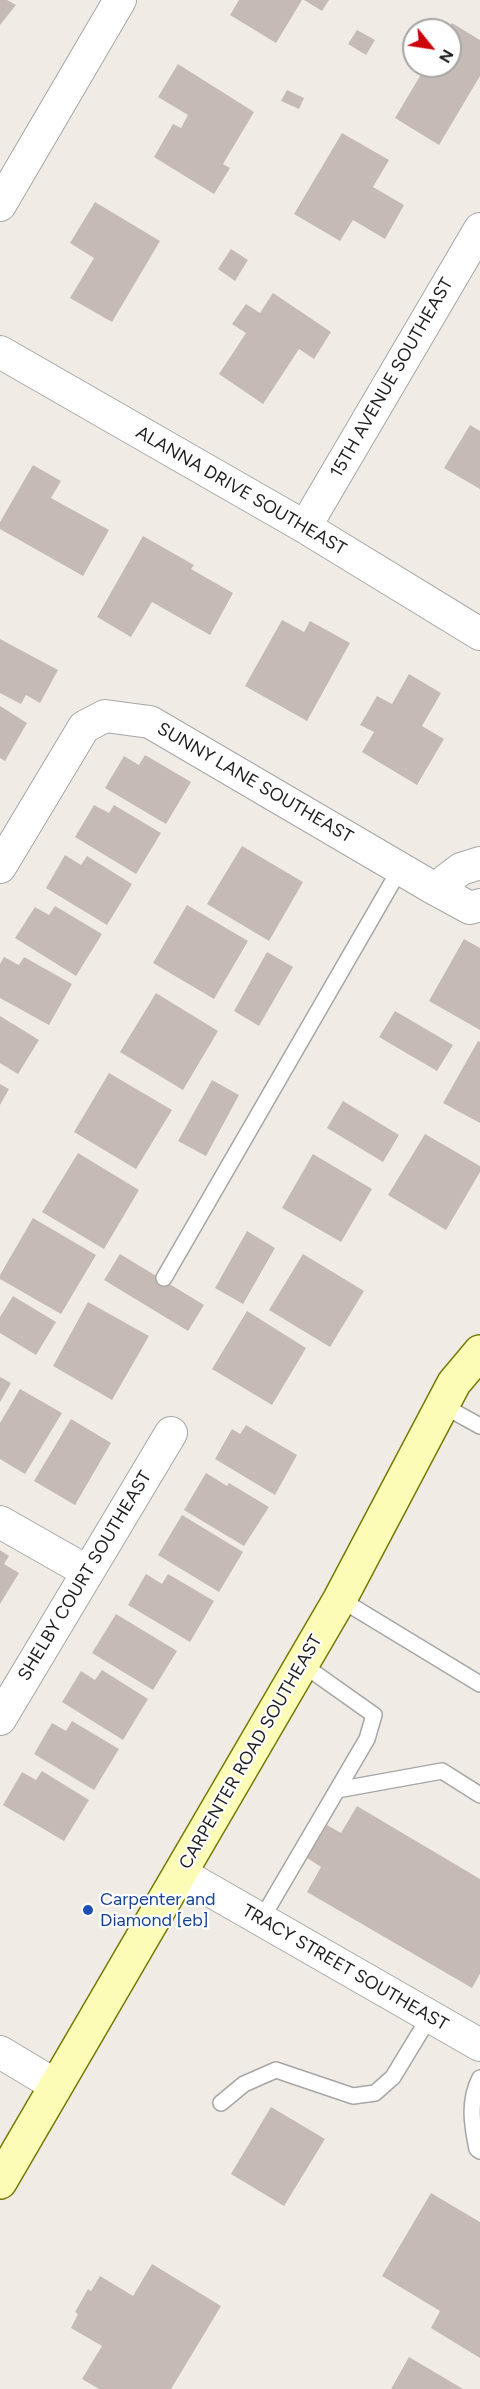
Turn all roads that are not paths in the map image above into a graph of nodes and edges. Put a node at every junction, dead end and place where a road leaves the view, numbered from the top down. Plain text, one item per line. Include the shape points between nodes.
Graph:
1 (120, 0) edge
2 (0, 205) edge
3 (480, 229) edge
4 (0, 352) edge
5 (305, 527) junction
6 (480, 634) edge
7 (480, 863) edge
8 (0, 867) edge
9 (400, 869) junction
10 (435, 889) junction
11 (480, 905) edge
12 (164, 1278) dead end
13 (480, 1352) edge
14 (442, 1405) junction
15 (480, 1426) edge
16 (171, 1433) dead end
17 (0, 1522) edge
18 (88, 1572) junction
19 (340, 1599) junction
20 (302, 1664) junction
21 (480, 1684) edge
22 (0, 1719) edge
23 (337, 1790) junction
24 (480, 1795) edge
25 (180, 1873) junction
26 (261, 1920) junction
27 (429, 2016) junction
28 (480, 2044) edge
29 (0, 2052) edge
30 (480, 2078) edge
31 (55, 2085) junction
32 (221, 2103) dead end
33 (480, 2151) edge
34 (0, 2182) edge

1 - 2 street
3 - 5 street, 15TH AVENUE SOUTHEAST
4 - 5 street, ALANNA DRIVE SOUTHEAST
5 - 6 street, ALANNA DRIVE SOUTHEAST
7 - 10 street via 461,869
8 - 9 street, SUNNY LANE SOUTHEAST via 84,727 105,716 150,722
9 - 10 street, SUNNY LANE SOUTHEAST
9 - 12 lane
10 - 11 street, SUNNY LANE SOUTHEAST via 471,908
13 - 14 street, CARPENTER ROAD SOUTHEAST via 454,1383
14 - 15 lane
14 - 19 street, CARPENTER ROAD SOUTHEAST
16 - 18 street, SHELBY COURT SOUTHEAST
17 - 18 street
18 - 22 street, SHELBY COURT SOUTHEAST
19 - 20 street, CARPENTER ROAD SOUTHEAST
19 - 21 lane
20 - 23 lane via 374,1715 367,1739
20 - 25 street, CARPENTER ROAD SOUTHEAST
23 - 24 lane via 442,1771
23 - 26 lane
25 - 26 street, TRACY STREET SOUTHEAST
25 - 31 street, CARPENTER ROAD SOUTHEAST
26 - 27 street, TRACY STREET SOUTHEAST
27 - 28 street, TRACY STREET SOUTHEAST
27 - 32 lane via 393,2077 375,2093 353,2096 276,2070 244,2084
29 - 31 street
30 - 33 lane via 474,2090 471,2121
31 - 34 street, CARPENTER ROAD SOUTHEAST

